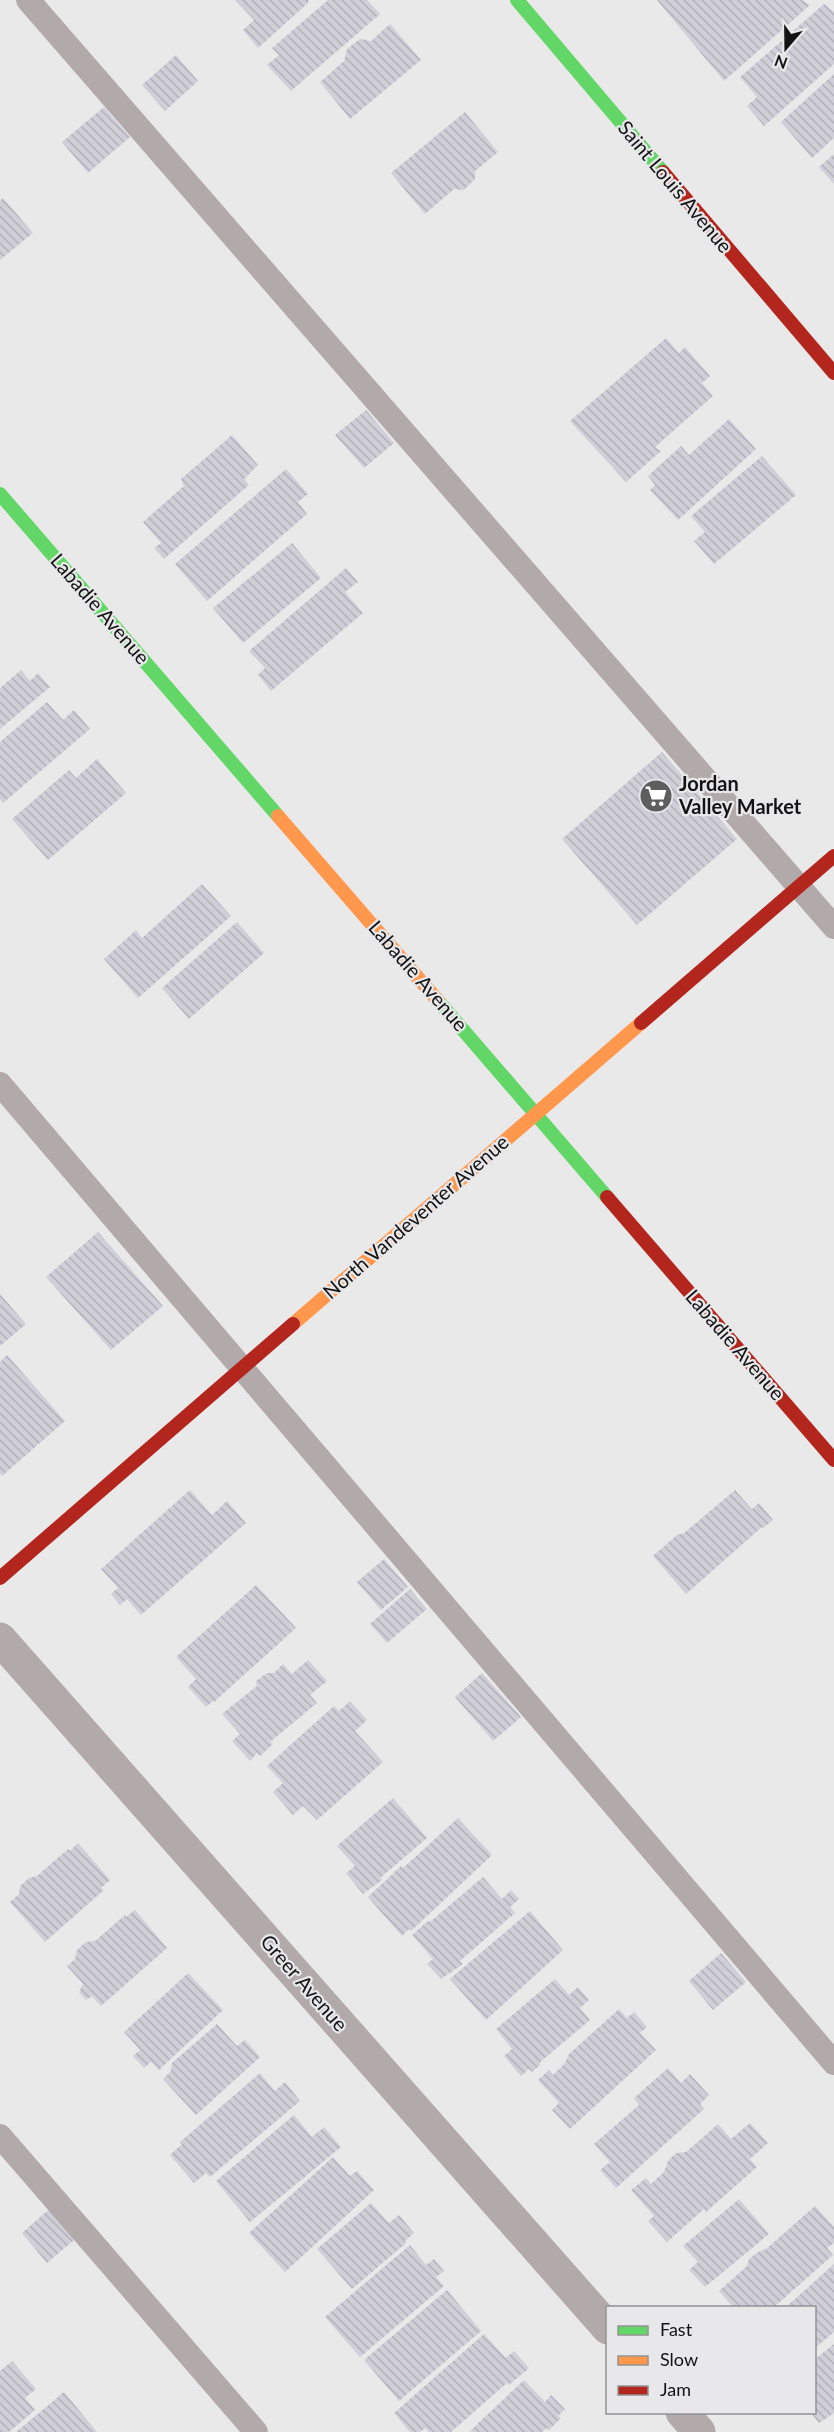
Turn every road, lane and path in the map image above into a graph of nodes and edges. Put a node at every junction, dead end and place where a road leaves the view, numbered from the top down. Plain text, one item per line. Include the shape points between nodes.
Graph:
1 (28, 0) edge
2 (517, 0) edge
3 (834, 373) edge
4 (0, 494) edge
5 (834, 856) edge
6 (799, 887) junction
7 (834, 927) edge
8 (0, 1084) edge
9 (536, 1113) junction
10 (243, 1368) junction
11 (834, 1460) edge
12 (0, 1578) edge
13 (0, 1638) edge
14 (834, 2063) edge
15 (0, 2136) edge
16 (606, 2326) edge
17 (684, 2414) edge
18 (256, 2432) edge
19 (699, 2432) edge

1 - 6 lane
2 - 3 street, Saint Louis Avenue
4 - 9 street, Labadie Avenue
5 - 6 street, North Vandeventer Avenue
6 - 7 lane
6 - 9 street, North Vandeventer Avenue
8 - 10 lane
9 - 10 street, North Vandeventer Avenue
9 - 11 street, Labadie Avenue
10 - 12 street, North Vandeventer Avenue
10 - 14 lane
13 - 16 street, Greer Avenue
15 - 18 lane
17 - 19 street

